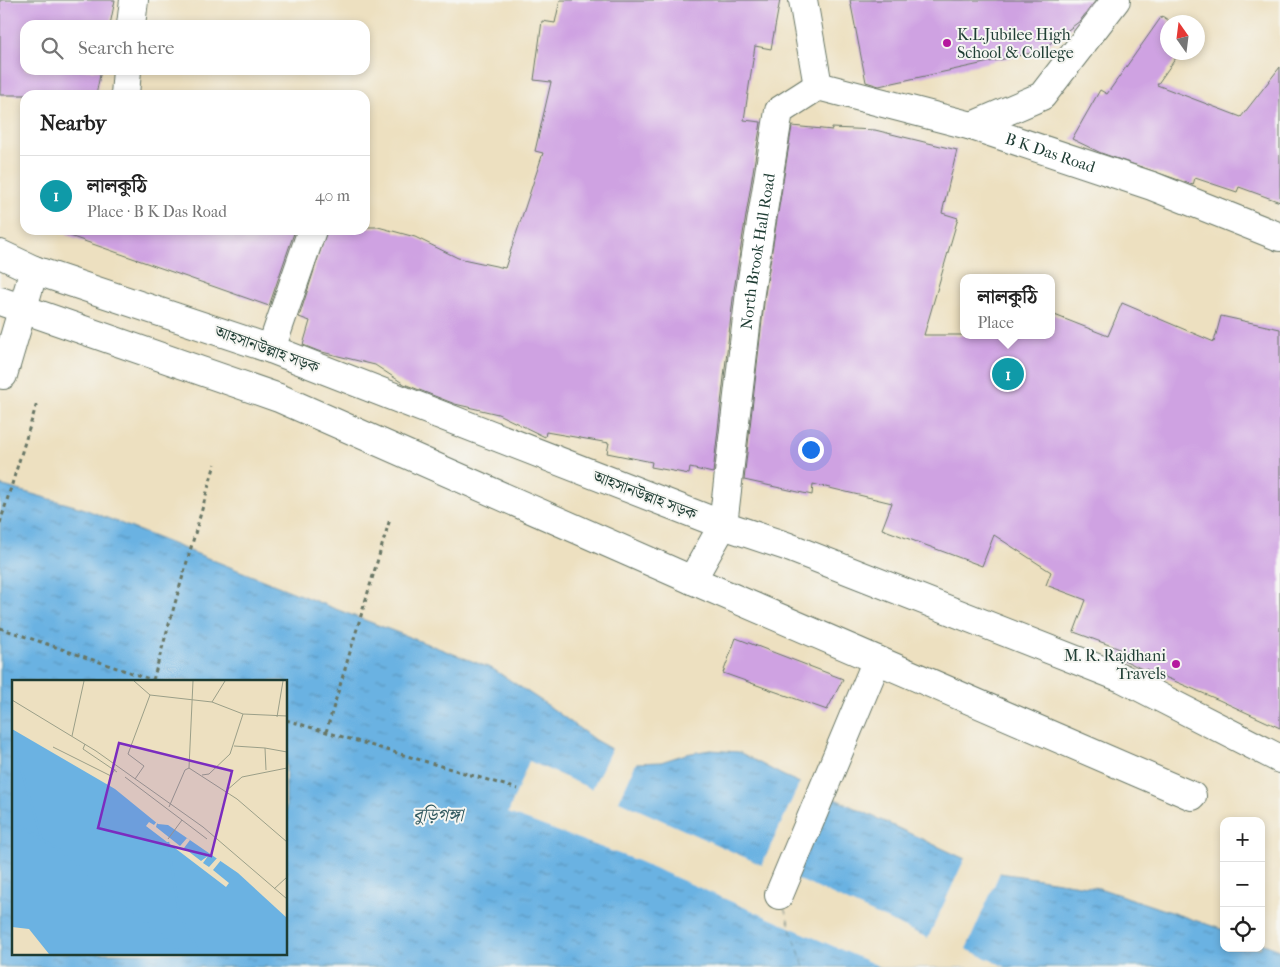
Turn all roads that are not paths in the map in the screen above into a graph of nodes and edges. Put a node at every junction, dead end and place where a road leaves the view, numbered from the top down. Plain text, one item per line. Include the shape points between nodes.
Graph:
1 (134, 0) edge
2 (803, 0) edge
3 (1116, 0) edge
4 (132, 20) edge
5 (127, 75) edge
6 (818, 86) junction
7 (125, 90) edge
8 (972, 126) junction
9 (1278, 231) edge
10 (310, 235) edge
11 (0, 254) edge
12 (34, 270) junction
13 (11, 305) edge
14 (271, 349) junction
15 (0, 374) edge
16 (723, 525) junction
17 (692, 580) junction
18 (878, 660) junction
19 (1280, 759) edge
20 (1192, 796) dead end
21 (779, 895) dead end

1 - 4 street
2 - 6 street
3 - 8 street via 1042,96
5 - 7 street
6 - 8 street, B K Das Road
6 - 16 street, North Brook Hall Road via 779,111 750,292
8 - 9 street, B K Das Road
10 - 14 street
11 - 12 street, আহসানউল্লাহ সড়ক
12 - 13 street
12 - 14 street, আহসানউল্লাহ সড়ক
13 - 15 street via 3,375
13 - 17 street via 279,398
14 - 16 street, আহসানউল্লাহ সড়ক
16 - 17 street
16 - 19 street, আহসানউল্লাহ সড়ক via 786,546 1122,678
17 - 18 street
18 - 20 street
18 - 21 street

